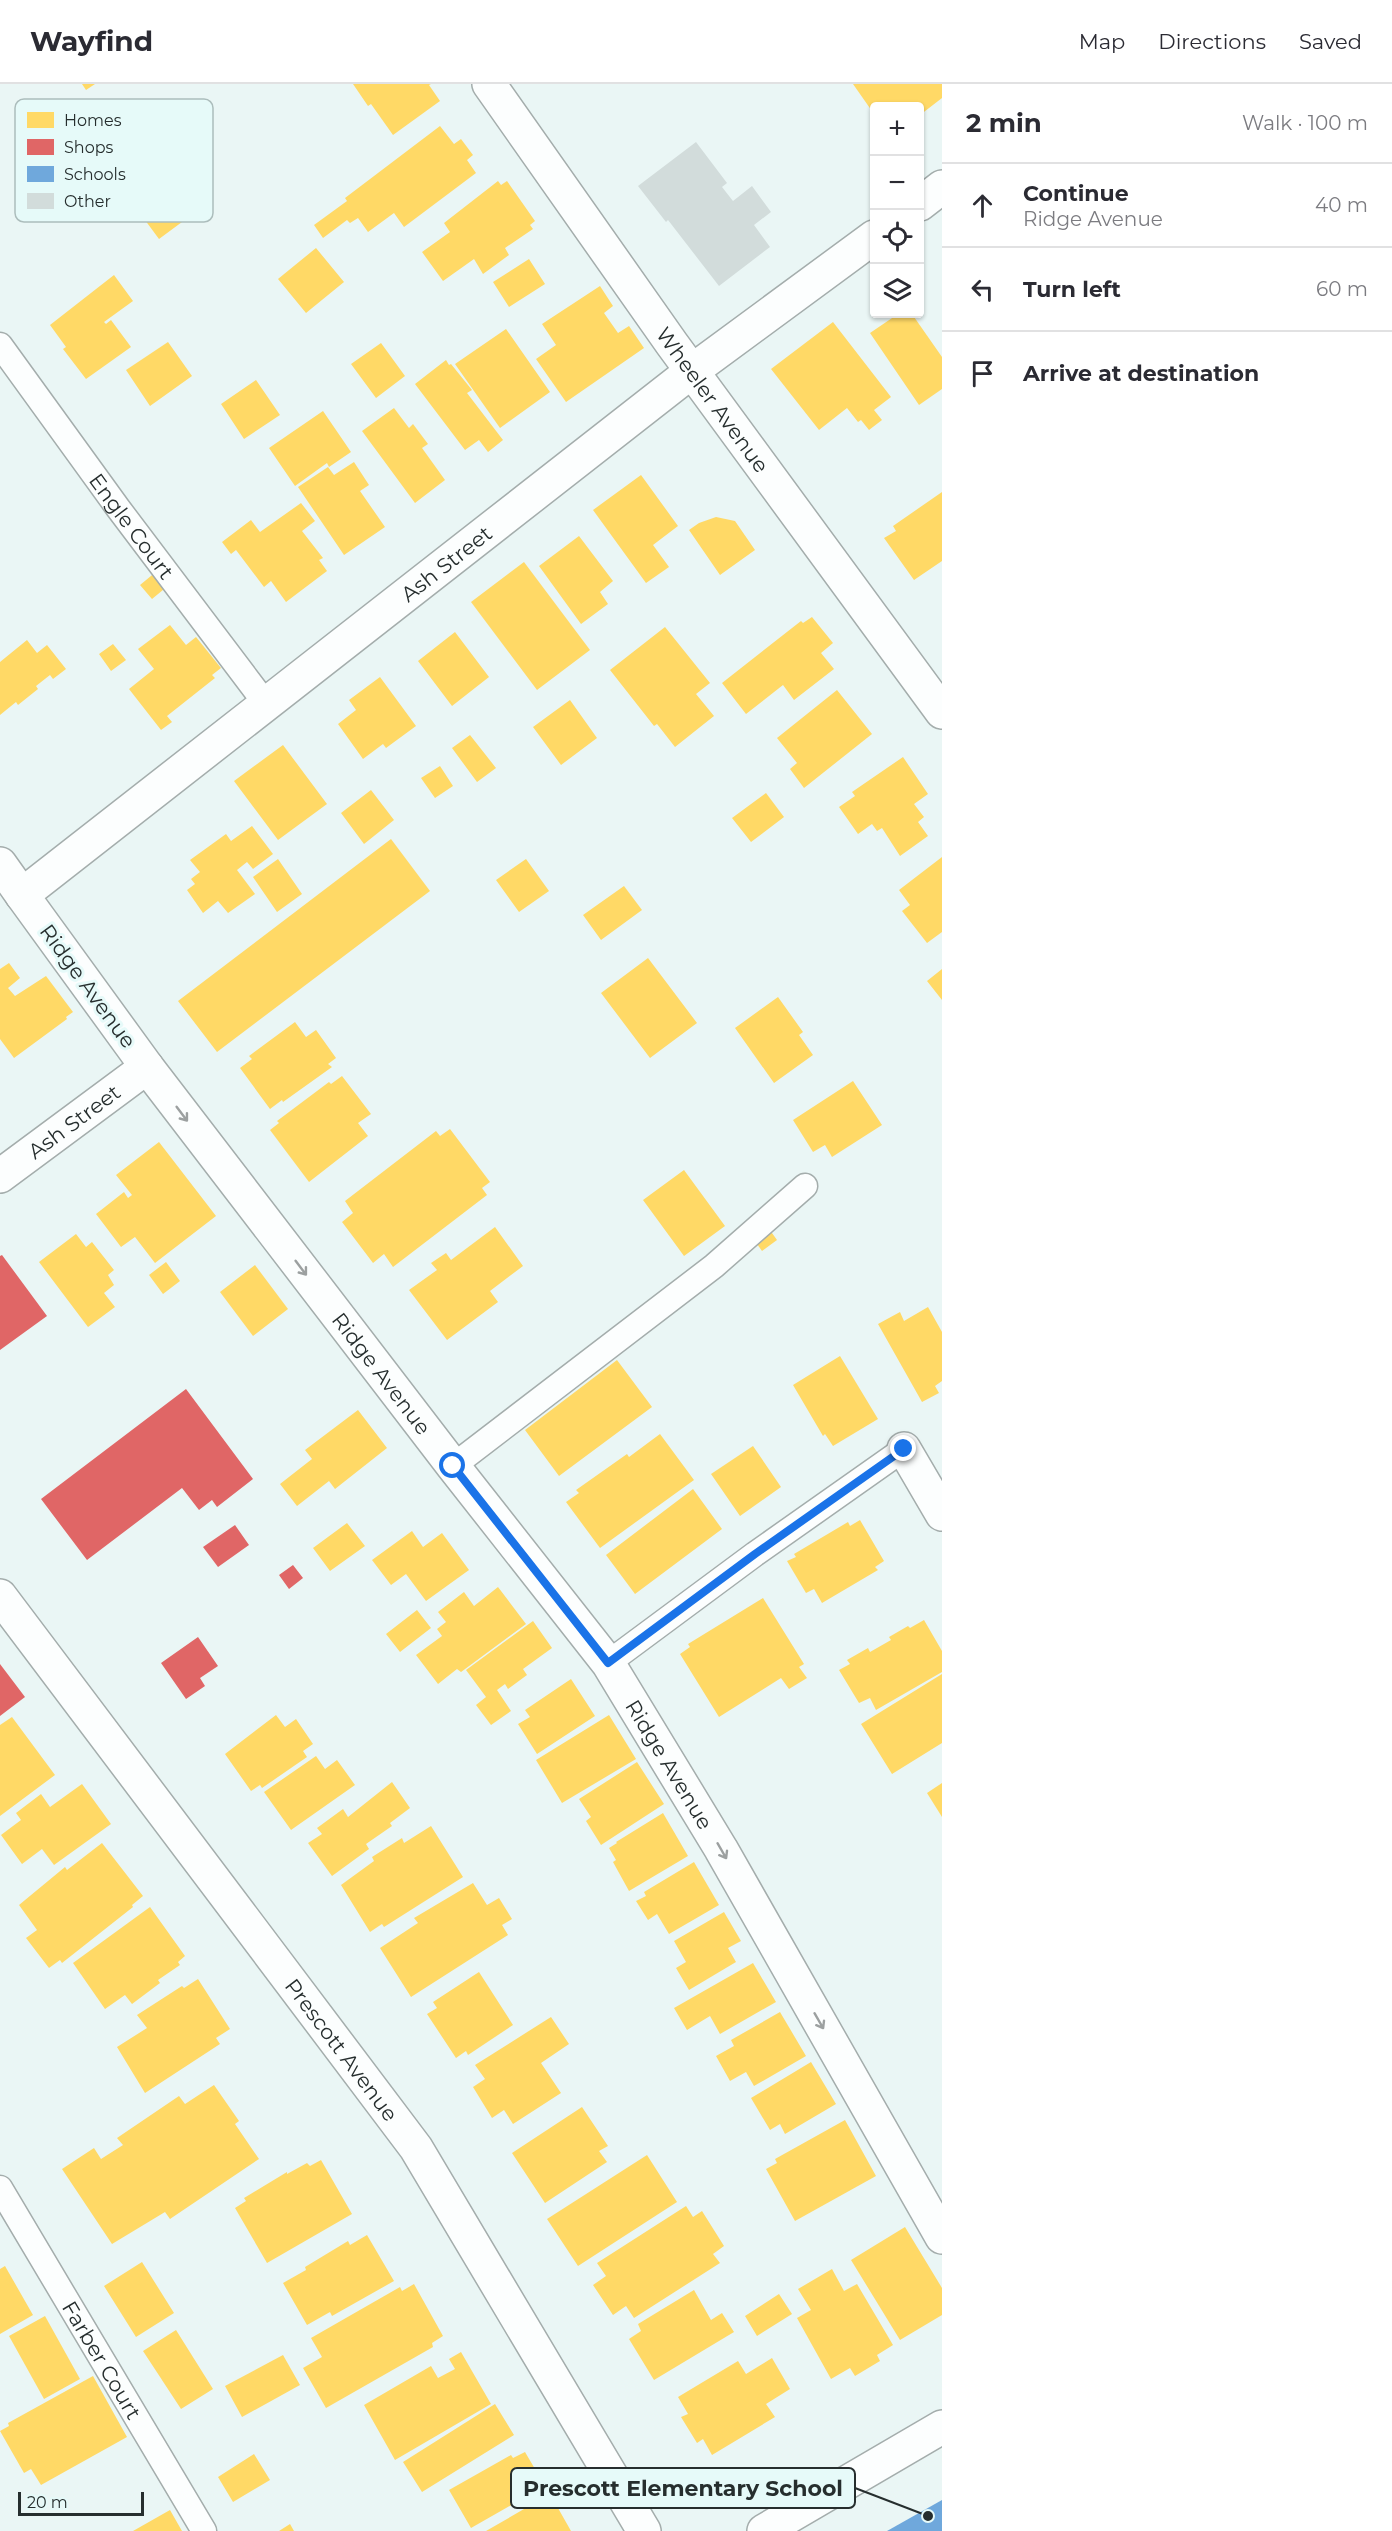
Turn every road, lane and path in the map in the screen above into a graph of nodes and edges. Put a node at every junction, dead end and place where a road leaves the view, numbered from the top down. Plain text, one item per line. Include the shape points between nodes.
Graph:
1 (489, 84) edge
2 (942, 187) edge
3 (924, 201) edge
4 (870, 240) edge
5 (0, 345) edge
6 (692, 371) junction
7 (266, 704) junction
8 (942, 712) edge
9 (0, 864) edge
10 (22, 895) junction
11 (147, 1067) junction
12 (0, 1176) edge
13 (805, 1186) dead end
14 (904, 1449) joint
15 (453, 1466) junction
16 (942, 1514) edge
17 (0, 1596) edge
18 (608, 1663) junction
19 (0, 2188) edge
20 (942, 2237) edge
21 (942, 2427) edge
22 (204, 2531) edge
23 (644, 2531) edge
24 (764, 2531) edge

1 - 6 street, Wheeler Avenue
2 - 3 street
4 - 6 street, Ash Street
5 - 7 lane, Engle Court
6 - 7 street, Ash Street
6 - 8 street, Wheeler Avenue
7 - 10 street, Ash Street
9 - 10 street, Ridge Avenue
10 - 11 street, Ridge Avenue
11 - 12 street, Ash Street
11 -> 15 street, Ridge Avenue
13 - 15 lane via 714,1266
14 - 16 street
14 - 18 lane
15 - 18 street, Ridge Avenue
17 - 23 street, Prescott Avenue via 416,2148
18 -> 20 street, Ridge Avenue via 721,1849
19 - 22 lane, Farber Court
21 - 24 street

